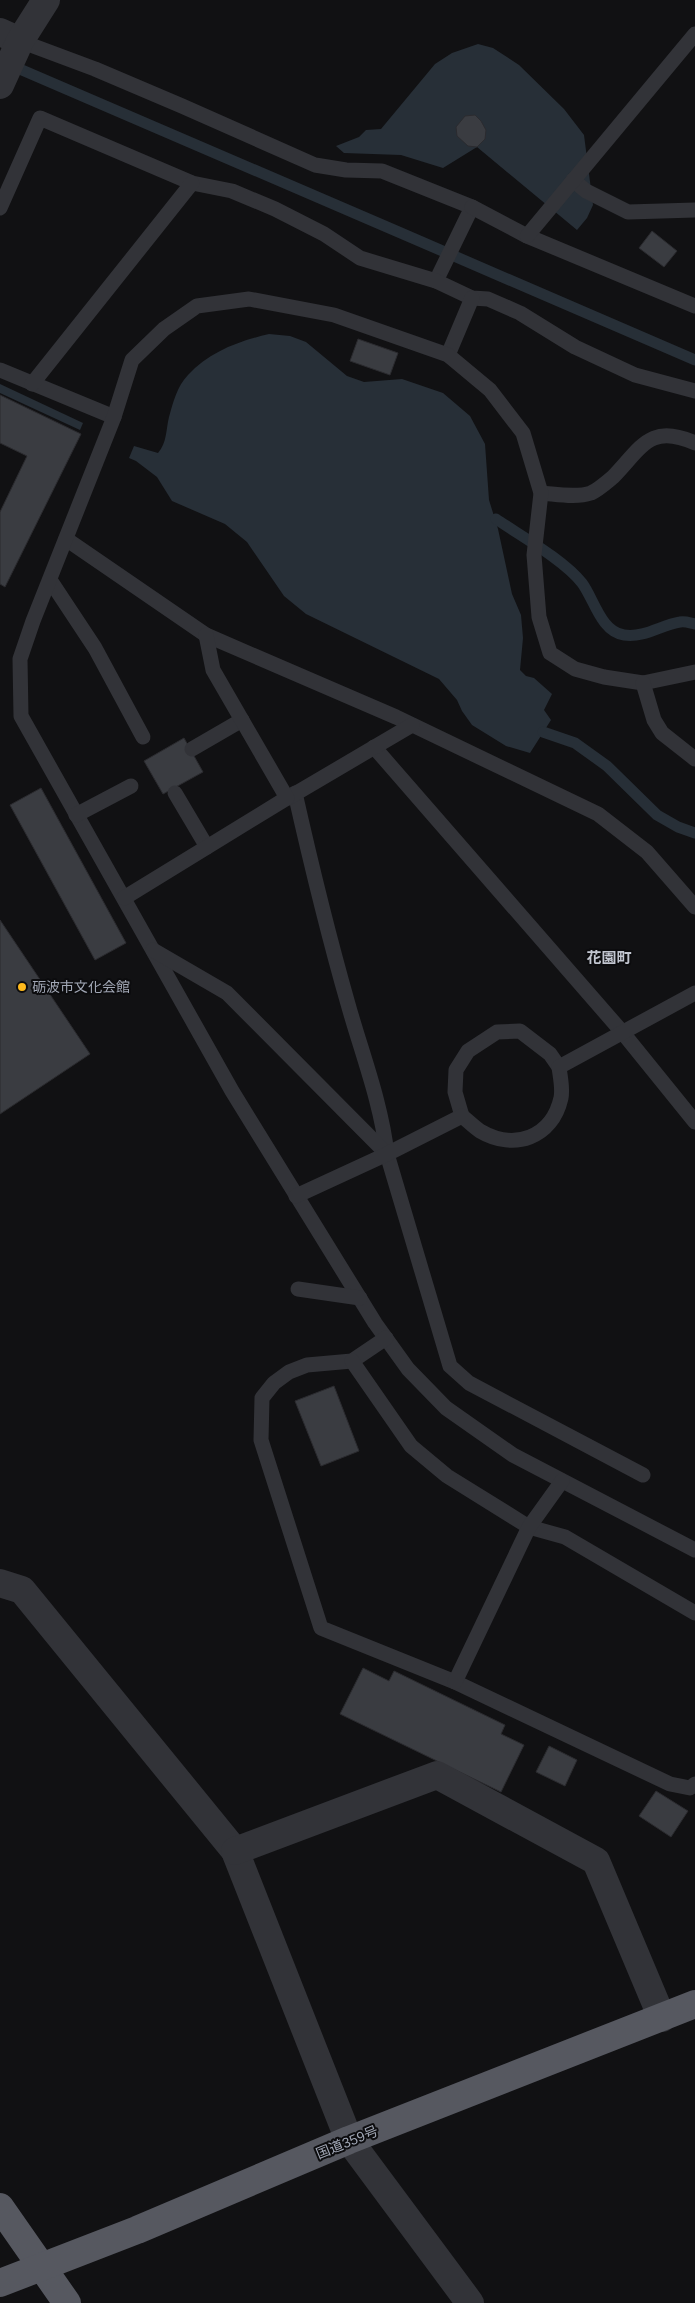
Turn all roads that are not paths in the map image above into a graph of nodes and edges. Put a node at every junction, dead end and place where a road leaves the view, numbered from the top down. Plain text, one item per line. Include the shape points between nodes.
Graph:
1 (46, 0) edge
2 (695, 34) edge
3 (10, 36) edge
4 (0, 85) edge
5 (573, 180) junction
6 (192, 183) junction
7 (472, 207) junction
8 (0, 208) edge
9 (695, 210) edge
10 (526, 236) junction
11 (436, 280) junction
12 (472, 298) junction
13 (695, 306) edge
14 (448, 355) junction
15 (0, 370) edge
16 (32, 384) junction
17 (695, 391) edge
18 (114, 418) junction
19 (695, 443) edge
20 (541, 493) junction
21 (66, 539) junction
22 (50, 580) junction
23 (206, 635) junction
24 (695, 672) edge
25 (643, 683) junction
26 (242, 720) junction
27 (412, 725) junction
28 (143, 737) dead end
29 (374, 747) junction
30 (192, 749) dead end
31 (695, 759) edge
32 (131, 786) dead end
33 (175, 794) dead end
34 (291, 796) junction
35 (76, 815) junction
36 (207, 847) junction
37 (124, 898) junction
38 (695, 907) edge
39 (152, 949) junction
40 (695, 993) edge
41 (623, 1033) junction
42 (559, 1067) junction
43 (462, 1116) junction
44 (695, 1122) edge
45 (387, 1154) junction
46 (296, 1196) junction
47 (298, 1289) dead end
48 (360, 1298) junction
49 (386, 1338) junction
50 (352, 1361) junction
51 (644, 1476) dead end
52 (562, 1481) junction
53 (529, 1527) junction
54 (695, 1550) edge
55 (0, 1583) edge
56 (695, 1613) edge
57 (455, 1682) junction
58 (695, 1784) edge
59 (235, 1851) junction
60 (695, 2004) edge
61 (662, 2018) junction
62 (350, 2140) junction
63 (0, 2207) edge
64 (40, 2266) junction
65 (0, 2283) edge
66 (0, 2292) edge
67 (8, 2303) edge
68 (67, 2303) edge
69 (470, 2303) edge

1 - 3 street
2 - 5 lane
3 - 4 street
3 - 7 lane via 174,102 315,165 382,171
5 - 9 lane via 586,191 628,212
5 - 10 lane
6 - 8 lane via 40,118
6 - 11 lane via 232,191 324,234 360,258
6 - 16 lane
7 - 10 lane
7 - 11 lane
10 - 13 lane
11 - 12 lane
12 - 14 lane
12 - 17 lane via 488,299 520,313 575,347 635,375
14 - 18 lane via 334,315 249,299 196,306 164,329 132,360
14 - 20 lane via 490,390 524,433
15 - 16 lane
16 - 18 lane
18 - 21 lane
19 - 20 lane via 675,434 660,435 649,440 607,482 591,493
20 - 25 lane via 534,555 540,617 550,653 575,668 604,677
21 - 22 lane
21 - 23 lane
22 - 28 lane via 95,648
22 - 35 lane via 20,659 22,716
23 - 26 lane via 213,670
23 - 27 lane
24 - 25 lane
25 - 31 lane via 654,720 662,733
26 - 30 lane
26 - 34 lane
27 - 29 lane
27 - 38 lane via 598,814 647,852
29 - 34 lane
29 - 41 lane
32 - 35 lane
33 - 36 lane
34 - 36 lane
34 - 45 lane via 375,1094
35 - 37 lane
36 - 37 lane
37 - 39 lane
39 - 45 lane via 227,993
39 - 46 lane
40 - 41 lane
41 - 42 lane
41 - 44 lane
42 - 43 lane via 561,1096 555,1115 546,1128 532,1138 507,1140 481,1131
42 - 43 lane via 544,1049 520,1031 497,1032 468,1051 456,1070 455,1092
43 - 45 lane
45 - 46 lane
45 - 51 lane via 450,1366 469,1383
46 - 48 lane
47 - 48 lane
48 - 49 lane
49 - 50 lane
49 - 52 lane via 408,1369 446,1408 513,1455
50 - 53 lane via 411,1446 446,1476
50 - 57 lane via 307,1365 289,1372 262,1398 262,1440 321,1628
52 - 53 lane
52 - 54 lane
53 - 56 lane via 565,1537
53 - 57 lane
55 - 59 street via 22,1590
57 - 58 lane via 670,1784 690,1788
59 - 61 street via 437,1775 596,1861
59 - 62 street
60 - 61 highway, 国道359号
61 - 62 highway, 国道359号
62 - 64 highway, 国道359号 via 137,2230
62 - 69 street
63 - 64 highway
64 - 65 highway, 国道359号
64 - 68 highway
66 - 67 highway

